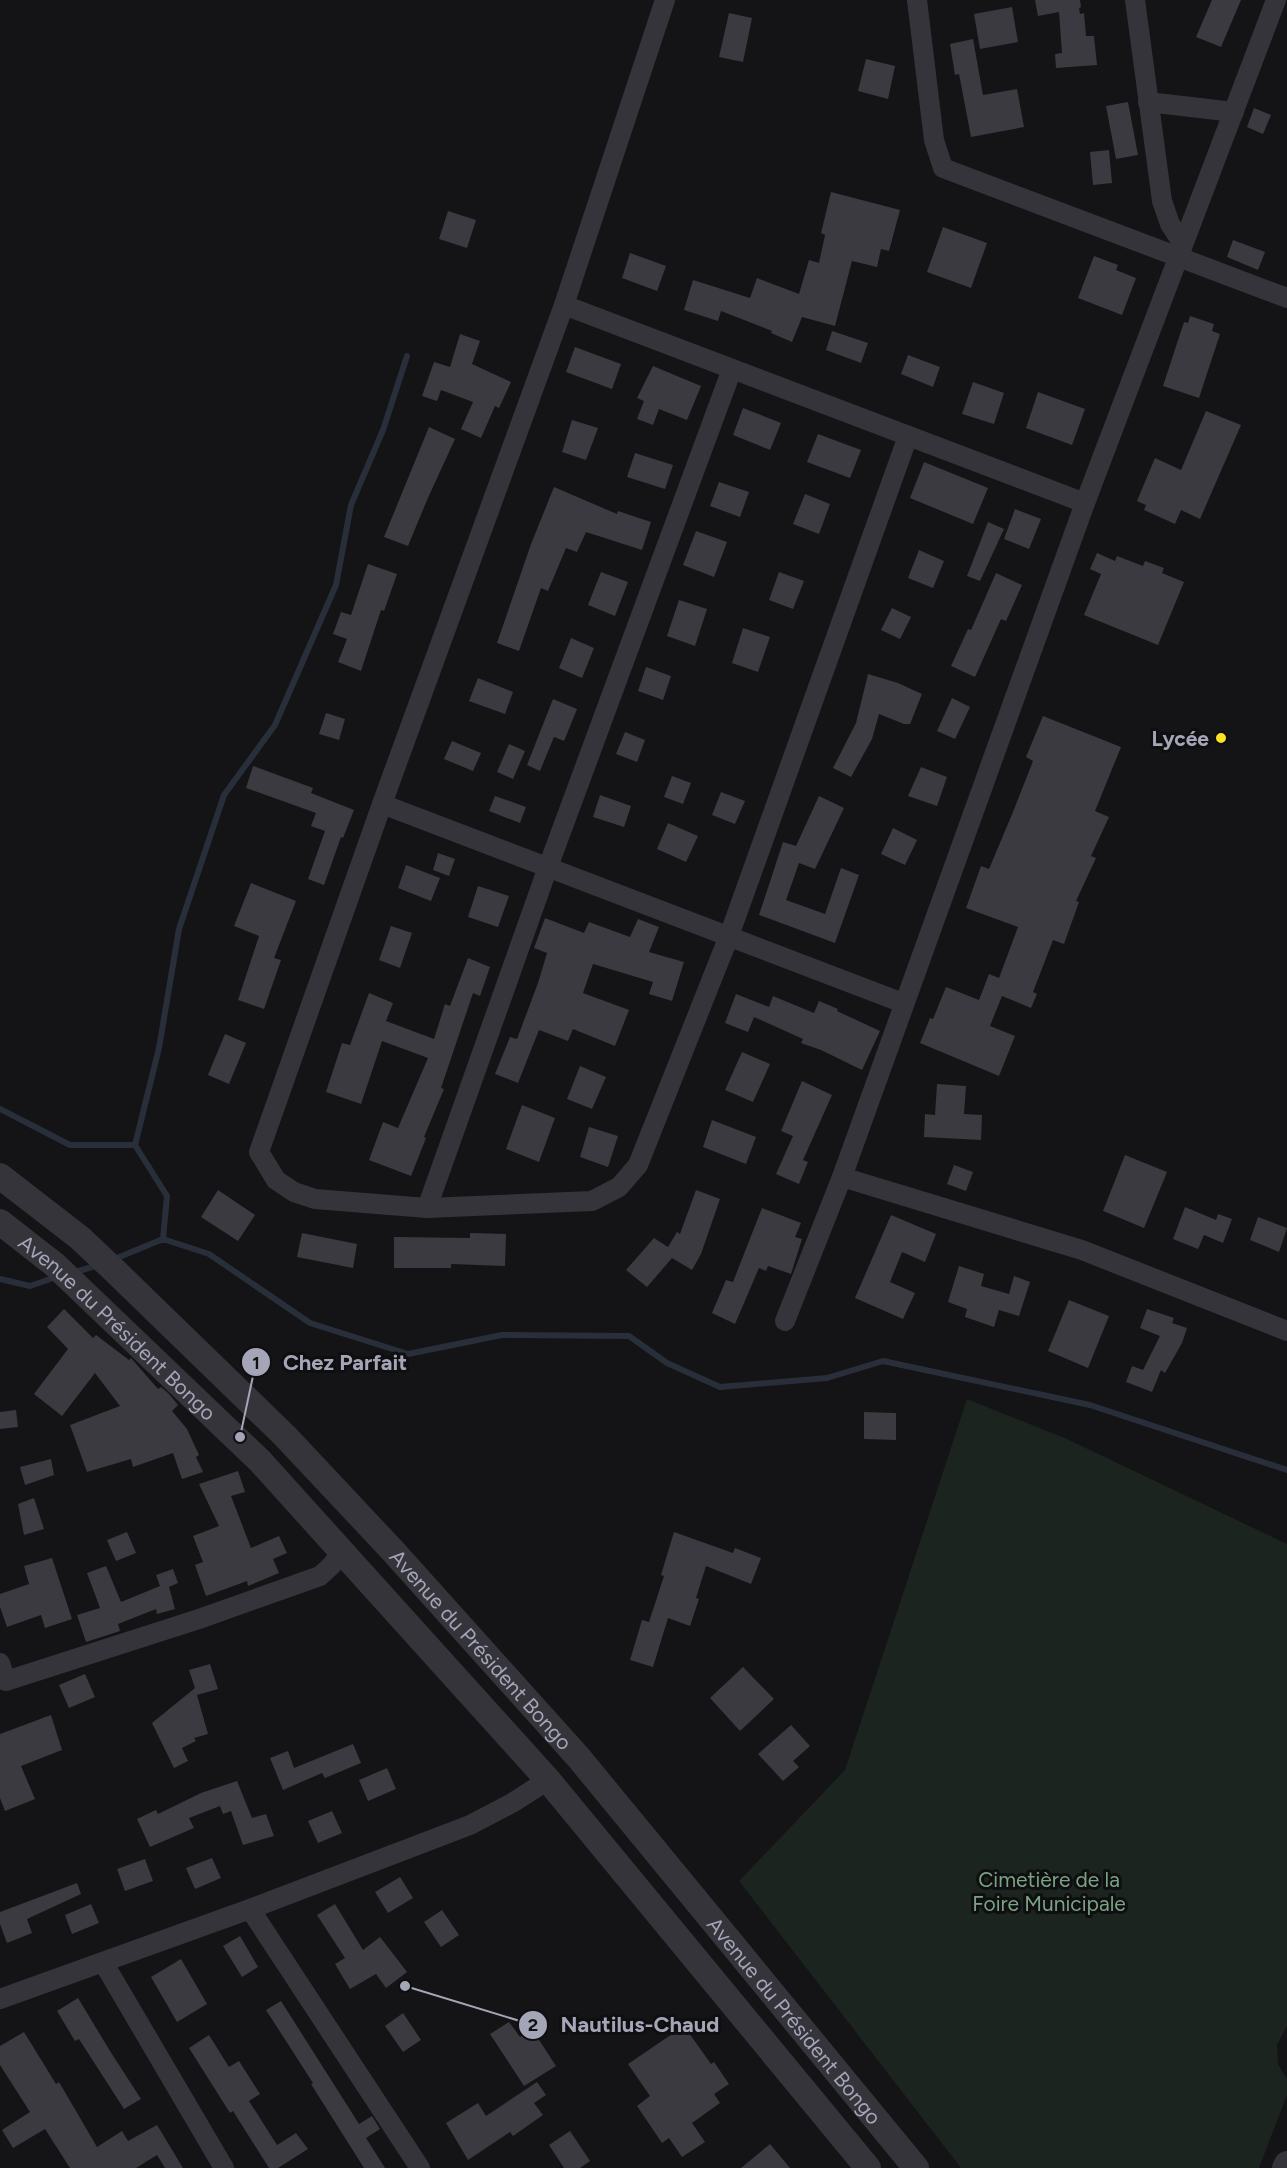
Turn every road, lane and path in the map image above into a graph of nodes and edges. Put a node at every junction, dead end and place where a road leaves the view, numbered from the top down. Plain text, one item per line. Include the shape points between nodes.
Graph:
1 (664, 0) edge
2 (917, 0) edge
3 (1135, 0) edge
4 (1276, 0) edge
5 (1148, 102) junction
6 (1233, 112) junction
7 (1181, 250) junction
8 (1287, 298) edge
9 (564, 305) junction
10 (732, 369) junction
11 (908, 436) junction
12 (1085, 503) junction
13 (382, 804) junction
14 (548, 867) junction
15 (729, 936) junction
16 (903, 1003) junction
17 (0, 1176) edge
18 (842, 1177) junction
19 (427, 1208) junction
20 (0, 1222) edge
21 (785, 1321) dead end
22 (1287, 1331) edge
23 (342, 1551) junction
24 (0, 1663) edge
25 (548, 1780) junction
26 (250, 1909) junction
27 (102, 1962) junction
28 (0, 1999) edge
29 (224, 2168) edge
30 (420, 2168) edge
31 (868, 2168) edge
32 (916, 2168) edge

1 - 9 street
2 - 7 street via 934,140 943,168
3 - 5 street
4 - 6 street
5 - 6 street
5 - 7 street via 1165,214
6 - 7 street
7 - 8 street
7 - 12 street
9 - 10 street
9 - 13 street
10 - 11 street
10 - 14 street
11 - 12 street
11 - 15 street
12 - 16 street
13 - 14 street
13 - 19 street via 259,1152 276,1180 294,1192 315,1198
14 - 15 street
14 - 19 street
15 - 16 street
15 - 19 street via 638,1165 620,1186 592,1201
16 - 18 street
17 - 32 street, Avenue du Président Bongo via 80,1238 116,1272 285,1436 393,1551 579,1758
18 - 21 street
18 - 22 street via 1082,1250
20 - 23 street, Avenue du Président Bongo via 55,1265 260,1461
23 - 24 street via 320,1576 199,1619 6,1681
23 - 25 street, Avenue du Président Bongo
25 - 26 street via 470,1825
25 - 31 street, Avenue du Président Bongo
26 - 27 street
26 - 30 street
27 - 28 street
27 - 29 street

